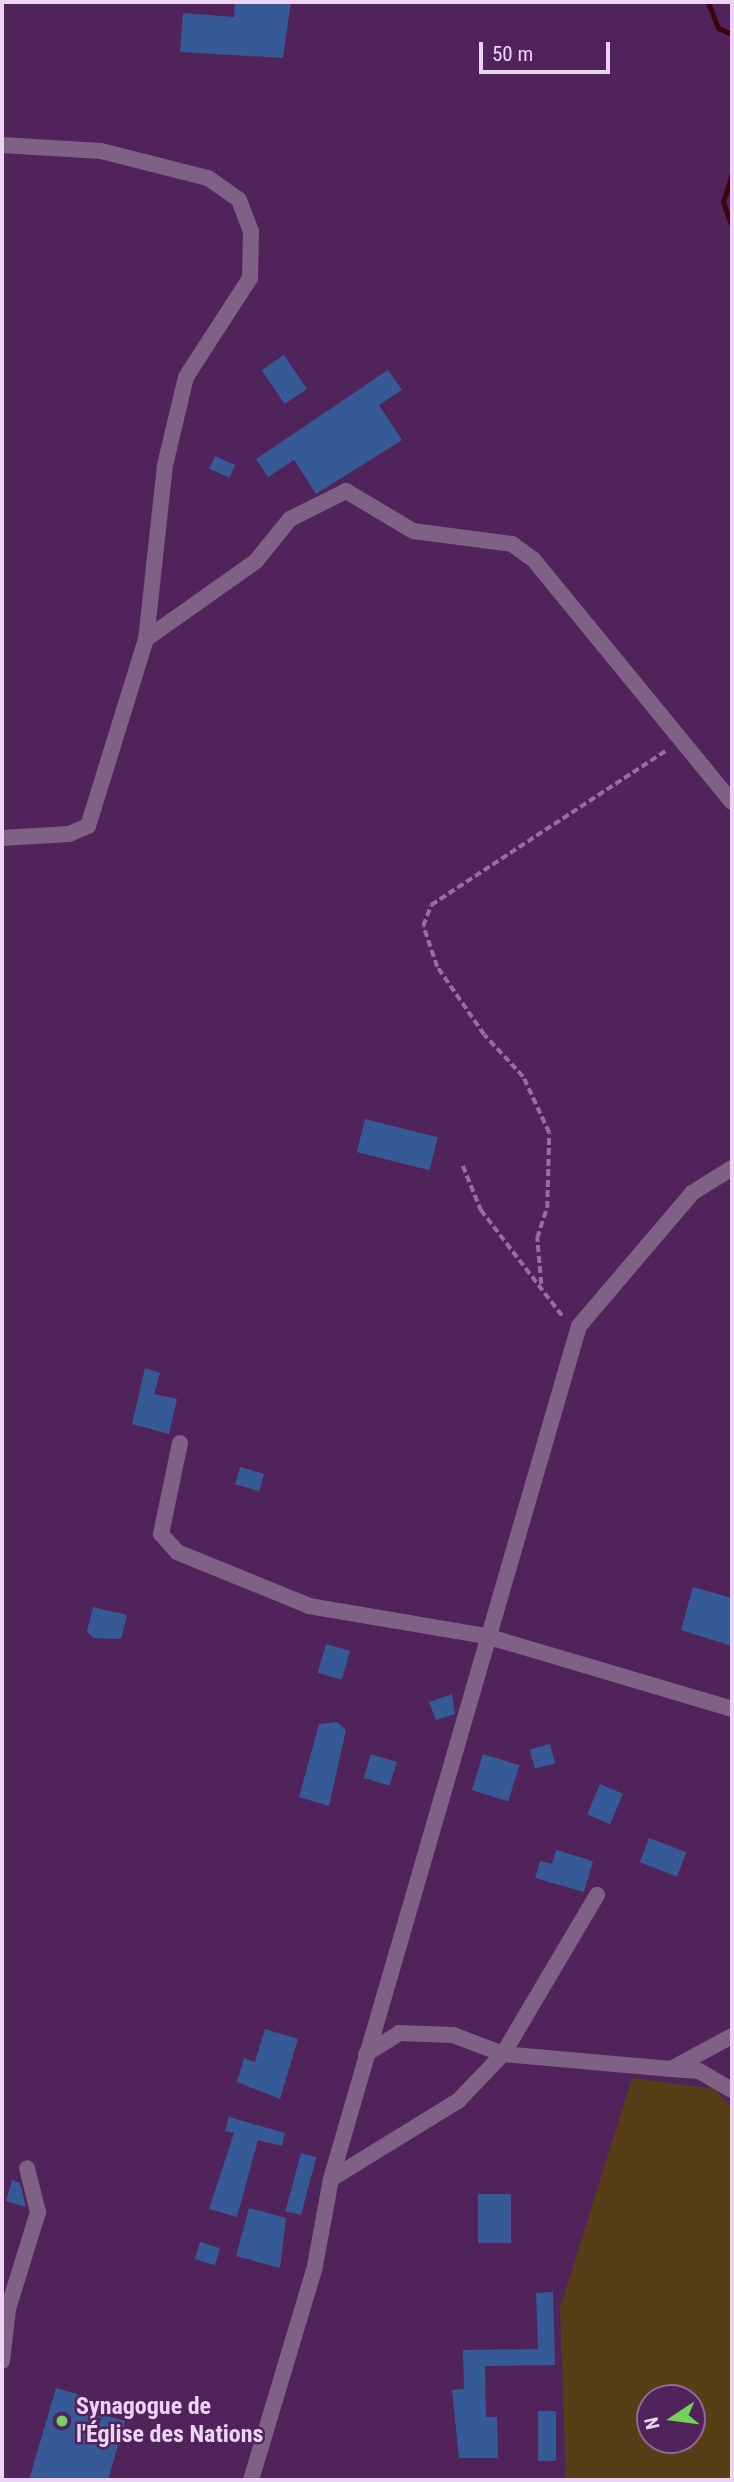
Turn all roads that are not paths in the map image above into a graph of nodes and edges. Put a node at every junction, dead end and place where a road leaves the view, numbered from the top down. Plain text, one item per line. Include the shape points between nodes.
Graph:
1 (2, 145) edge
2 (146, 639) junction
3 (732, 802) edge
4 (2, 838) edge
5 (732, 1168) edge
6 (180, 1443) dead end
7 (486, 1636) junction
8 (732, 1709) edge
9 (597, 1895) dead end
10 (732, 2036) edge
11 (366, 2054) junction
12 (503, 2054) junction
13 (671, 2068) junction
14 (732, 2090) edge
15 (27, 2168) dead end
16 (331, 2179) junction
17 (2, 2361) edge
18 (251, 2480) edge

1 - 2 street via 101,151 208,178 239,200 251,231 250,278 186,377 165,465
2 - 3 street via 256,561 290,519 346,491 413,531 512,544 522,552
2 - 4 street via 88,826 45,838
5 - 7 street via 692,1194 579,1326
6 - 7 street via 161,1534 177,1552 309,1606
7 - 8 street
7 - 11 street
9 - 12 street
10 - 13 street
11 - 12 street via 399,2033 453,2035
11 - 16 street
12 - 13 street
12 - 16 street via 458,2101
13 - 14 street via 699,2071
15 - 17 street via 38,2212 8,2309
16 - 18 street via 315,2266

